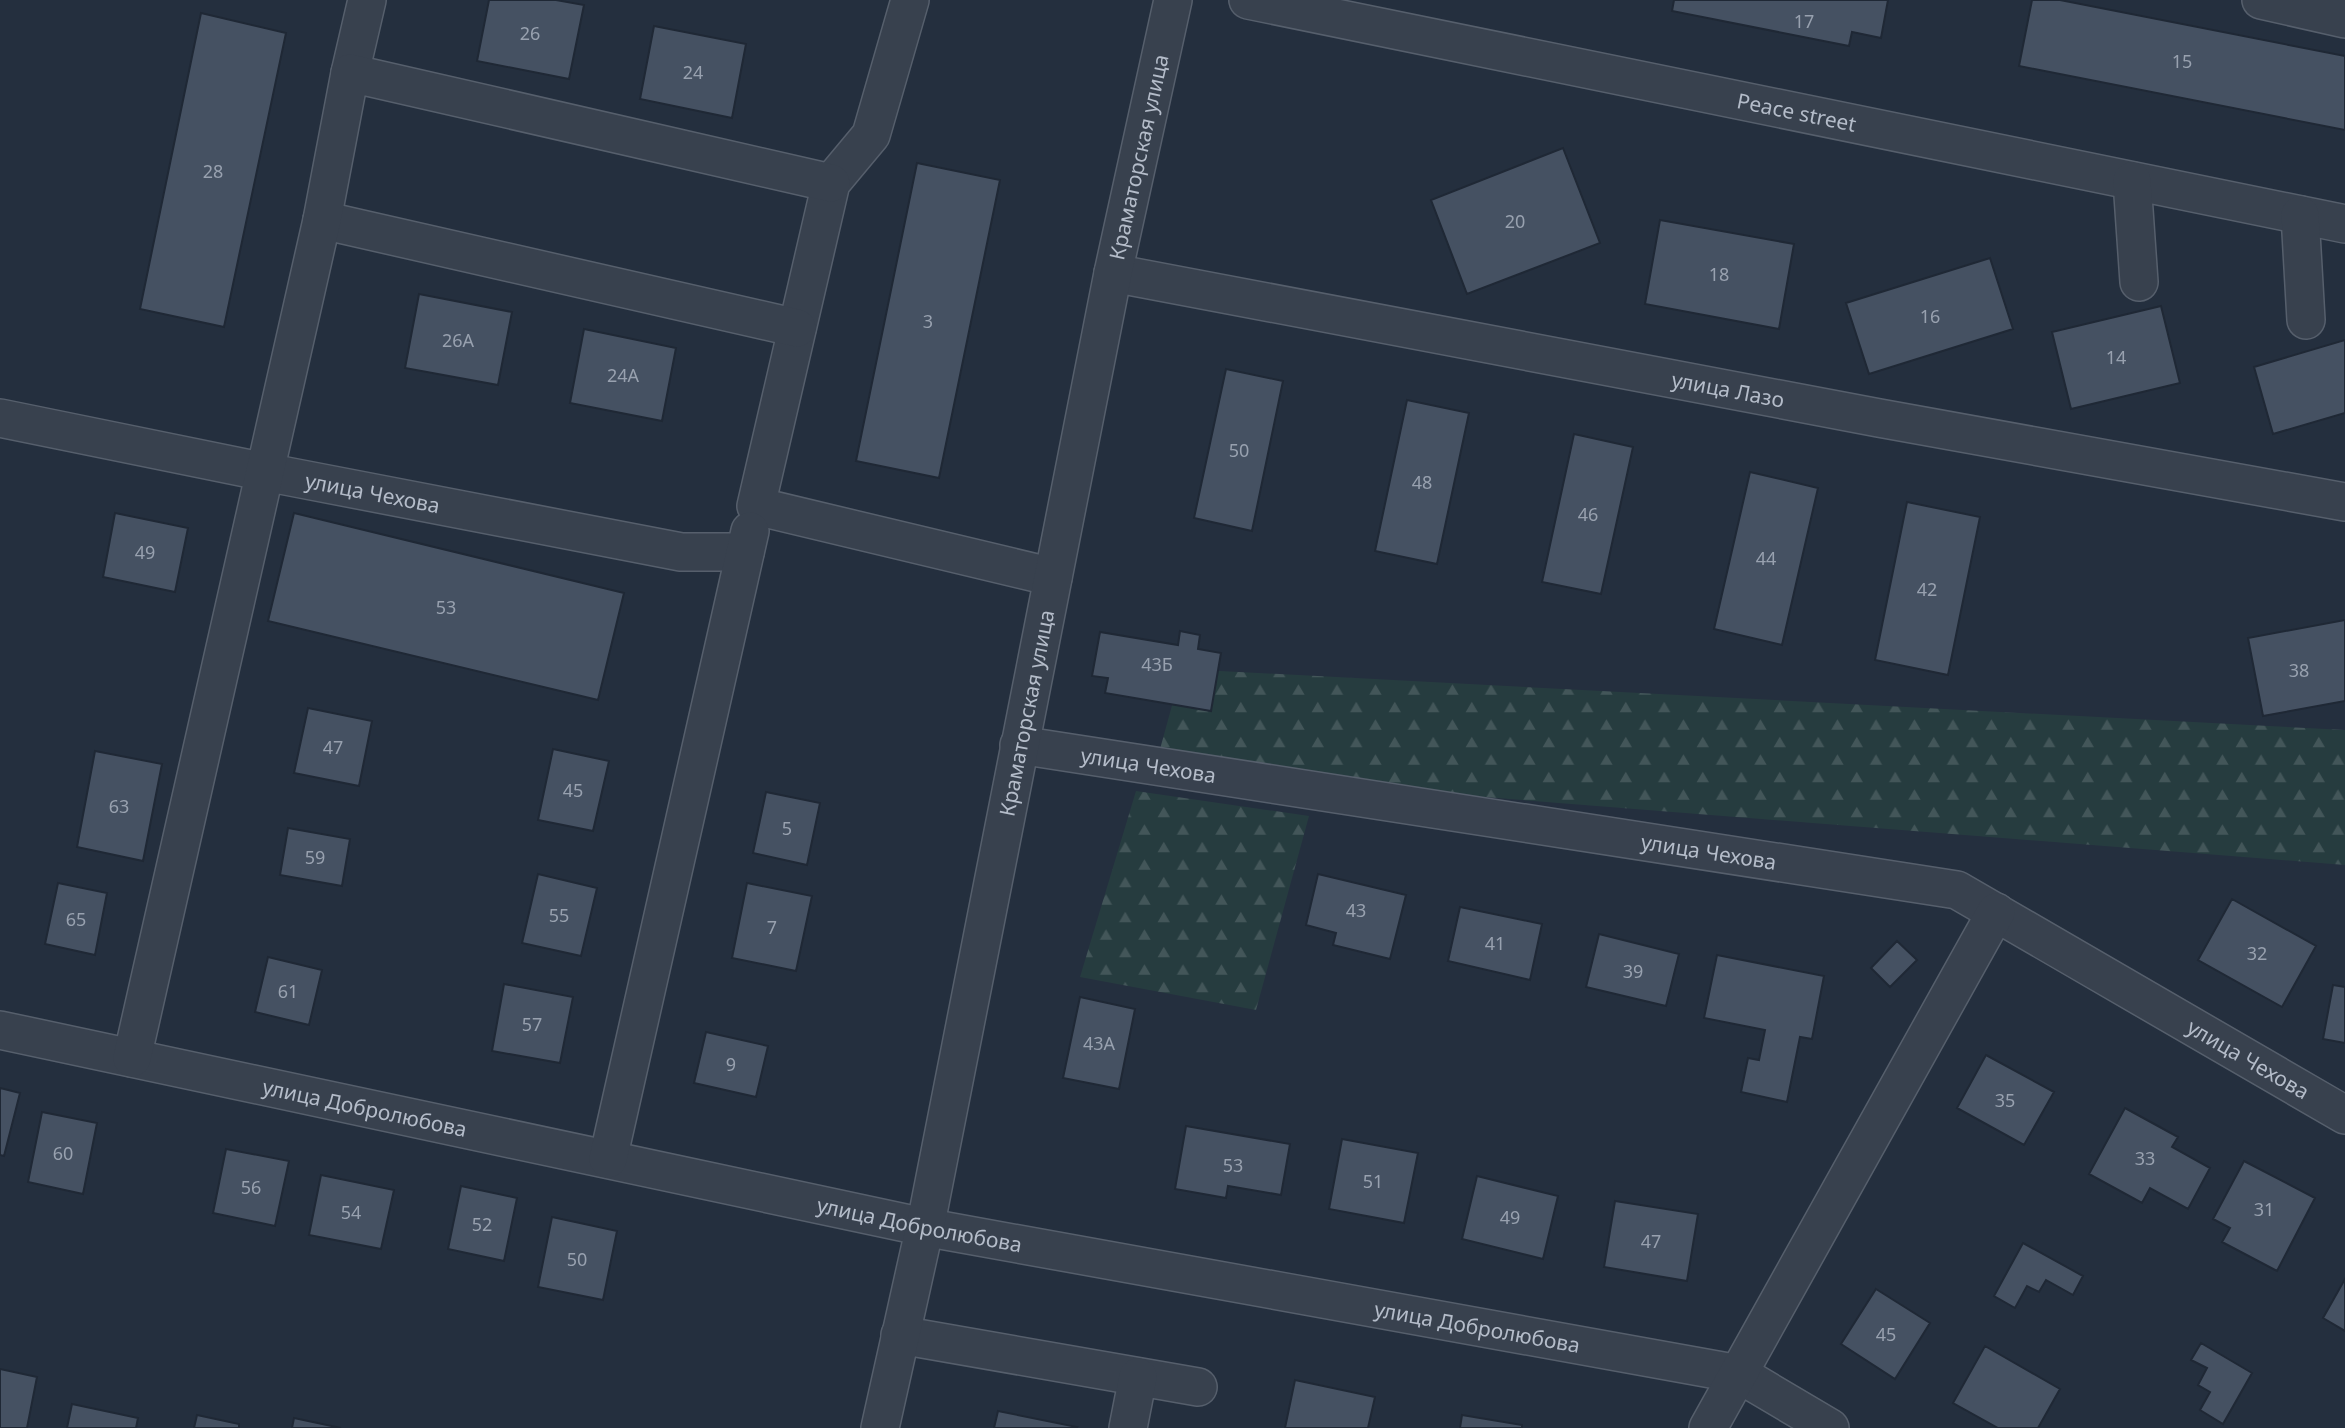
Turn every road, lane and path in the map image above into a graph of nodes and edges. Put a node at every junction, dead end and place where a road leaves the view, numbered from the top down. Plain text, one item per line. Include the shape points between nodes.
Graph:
1 (367, 0) edge
2 (910, 0) edge
3 (1173, 0) edge
4 (1248, 0) edge
5 (2261, 0) edge
6 (2345, 19) edge
7 (350, 73) junction
8 (2132, 181) junction
9 (831, 183) junction
10 (2300, 215) junction
11 (322, 220) junction
12 (2345, 224) edge
13 (1113, 273) junction
14 (2139, 282) dead end
15 (2306, 320) dead end
16 (797, 328) junction
17 (0, 418) edge
18 (265, 472) junction
19 (2345, 502) edge
20 (756, 506) junction
21 (746, 552) junction
22 (1053, 577) junction
23 (1019, 745) junction
24 (1996, 912) junction
25 (0, 1030) edge
26 (132, 1058) junction
27 (2345, 1115) edge
28 (608, 1159) junction
29 (924, 1227) junction
30 (900, 1335) junction
31 (1739, 1374) junction
32 (1138, 1377) junction
33 (1198, 1387) dead end
34 (880, 1428) edge
35 (1128, 1428) edge
36 (1708, 1428) edge
37 (1830, 1428) edge

1 - 7 street
2 - 9 street via 871,135
3 - 13 street, Краматорская улица
4 - 8 street, Peace street
5 - 6 street
7 - 9 street
7 - 11 street
8 - 10 street, Peace street
8 - 14 street
9 - 16 street
10 - 12 street, Peace street
10 - 15 street
11 - 16 street
11 - 18 street
13 - 19 street, улица Лазо
13 - 22 street, Краматорская улица
16 - 20 street
17 - 18 street, улица Чехова
18 - 21 street, улица Чехова via 681,552
18 - 26 street
20 - 21 street
20 - 22 street
21 - 28 street
22 - 23 street, Краматорская улица
23 - 24 street, улица Чехова via 1957,890
23 - 29 street, Краматорская улица
24 - 27 street, улица Чехова
24 - 31 street
25 - 26 street, улица Добролюбова
26 - 28 street, улица Добролюбова
28 - 29 street, улица Добролюбова
29 - 30 street, Краматорская улица
29 - 31 street, улица Добролюбова
30 - 32 street
30 - 34 street, Краматорская улица
31 - 36 street
31 - 37 street, улица Добролюбова
32 - 33 street
32 - 35 street

